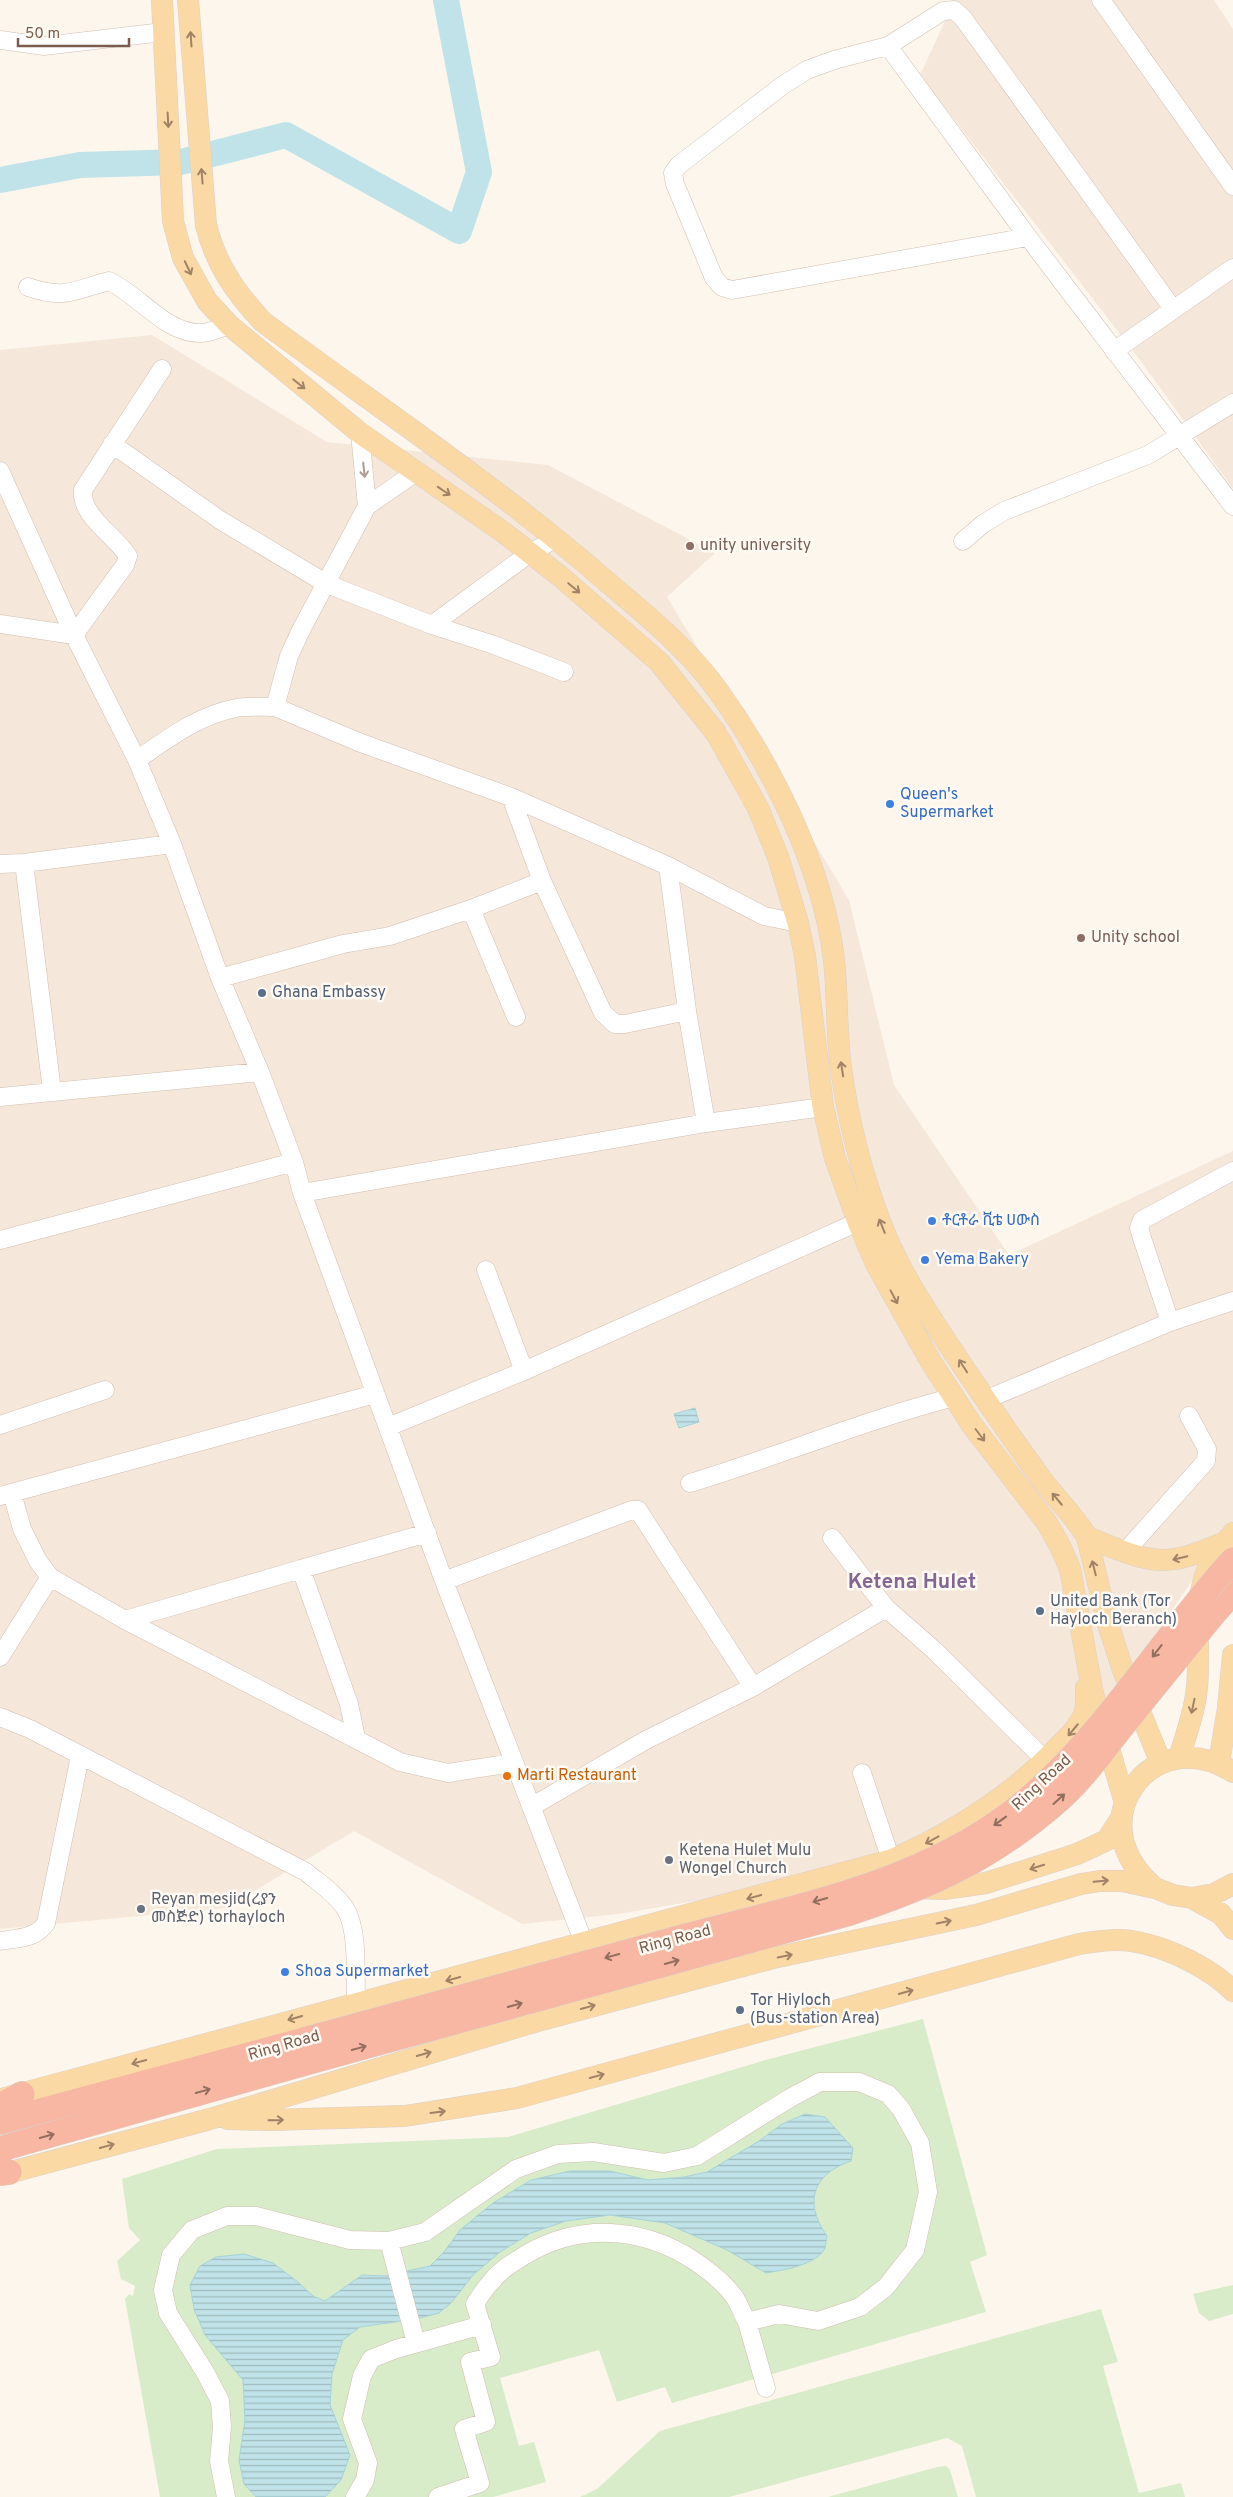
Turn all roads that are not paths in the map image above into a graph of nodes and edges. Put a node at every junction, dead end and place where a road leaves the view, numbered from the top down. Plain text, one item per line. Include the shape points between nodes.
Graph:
1 (162, 0) edge
2 (188, 0) edge
3 (1101, 0) edge
4 (163, 32) junction
5 (0, 40) edge
6 (888, 46) junction
7 (1233, 186) edge
8 (1028, 237) junction
9 (1233, 268) edge
10 (28, 287) dead end
11 (1173, 309) junction
12 (229, 325) junction
13 (1114, 351) junction
14 (162, 369) dead end
15 (1233, 403) edge
16 (360, 433) junction
17 (1179, 436) junction
18 (112, 444) junction
19 (0, 471) edge
20 (416, 472) junction
21 (367, 506) junction
22 (1233, 506) edge
23 (557, 538) junction
24 (963, 541) dead end
25 (530, 553) junction
26 (327, 584) junction
27 (0, 624) edge
28 (432, 625) junction
29 (74, 635) junction
30 (564, 672) dead end
31 (275, 706) junction
32 (137, 760) junction
33 (511, 797) junction
34 (172, 844) junction
35 (24, 863) junction
36 (0, 864) edge
37 (668, 866) junction
38 (542, 881) junction
39 (471, 909) junction
40 (798, 923) junction
41 (220, 978) junction
42 (687, 1011) junction
43 (516, 1016) dead end
44 (260, 1072) junction
45 (52, 1091) junction
46 (0, 1097) edge
47 (823, 1107) junction
48 (706, 1123) junction
49 (294, 1162) junction
50 (1233, 1171) edge
51 (302, 1193) junction
52 (858, 1222) junction
53 (0, 1240) edge
54 (486, 1270) dead end
55 (1233, 1300) edge
56 (932, 1318) junction
57 (1170, 1322) junction
58 (911, 1329) junction
59 (524, 1371) junction
60 (105, 1390) dead end
61 (375, 1394) junction
62 (954, 1397) junction
63 (985, 1400) junction
64 (1189, 1416) dead end
65 (0, 1425) edge
66 (388, 1427) junction
67 (690, 1483) dead end
68 (3, 1493) edge
69 (427, 1533) junction
70 (1087, 1537) junction
71 (832, 1538) dead end
72 (1231, 1545) edge
73 (1126, 1552) junction
74 (301, 1569) junction
75 (50, 1577) junction
76 (444, 1581) junction
77 (1233, 1592) edge
78 (886, 1608) junction
79 (125, 1620) junction
80 (0, 1657) edge
81 (1232, 1658) edge
82 (1086, 1668) junction
83 (752, 1687) junction
84 (0, 1717) edge
85 (356, 1738) junction
86 (80, 1756) junction
87 (1045, 1760) junction
88 (1170, 1760) junction
89 (513, 1764) junction
90 (1226, 1767) edge
91 (862, 1773) dead end
92 (531, 1808) junction
93 (1123, 1810) junction
94 (891, 1860) junction
95 (835, 1876) junction
96 (1233, 1884) edge
97 (1155, 1888) junction
98 (1192, 1898) junction
99 (1233, 1929) edge
100 (0, 1941) edge
101 (584, 1943) junction
102 (1233, 1991) edge
103 (356, 2003) junction
104 (308, 2051) junction
105 (11, 2096) edge
106 (0, 2106) edge
107 (210, 2119) junction
108 (0, 2122) edge
109 (0, 2149) edge
110 (3, 2173) edge
111 (389, 2241) junction
112 (747, 2322) junction
113 (482, 2325) junction
114 (414, 2335) junction
115 (766, 2388) dead end
116 (226, 2497) edge
117 (355, 2497) edge
118 (438, 2497) edge

1 - 4 main road
23 -> 2 main road via 263,322 225,275 212,250 206,225
3 - 7 street
4 - 5 street via 44,46
4 -> 12 main road via 173,221 190,273 207,301
6 - 8 street
6 - 8 street via 808,70 783,85 679,164 673,173 675,184 714,278 722,287 732,290
6 - 11 street via 943,11 954,10
8 - 13 street
9 - 11 street
10 - 12 street via 57,295 108,281 183,330 200,334
11 - 13 street
12 -> 16 main road
13 - 17 street
14 - 18 street
15 - 17 street
16 - 20 main road
16 -> 21 street
17 - 22 street
17 - 24 street via 1148,454 1004,511
18 - 26 street via 220,520
18 - 29 street via 83,490 82,500 128,556 125,565
19 - 29 street
20 - 21 street
20 -> 25 main road
21 - 26 street
23 - 25 street
56 -> 23 main road via 900,1266 881,1226 859,1154 840,1065 834,958 823,910 791,817 762,758 713,684 668,635
25 - 28 street
25 -> 40 main road via 659,662 716,733 758,808 778,857
26 - 28 street
26 - 31 street via 300,630
27 - 29 street
28 - 30 street via 494,644
29 - 32 street
31 - 32 street via 236,708 205,718 170,736
31 - 33 street via 361,743
32 - 34 street
33 - 37 street
33 - 38 street
34 - 35 street
34 - 41 street
35 - 36 street
35 - 45 street
37 - 40 street via 764,916
37 - 42 street
38 - 39 street
38 - 42 street via 604,1013 615,1024
39 - 41 street via 390,936 343,944
39 - 43 street
40 - 47 main road
41 - 44 street
42 - 48 street
44 - 45 street
44 - 49 street
45 - 46 street
47 - 48 street
47 - 52 main road via 835,1158
48 - 51 street
49 - 51 street
49 - 53 street
50 - 57 street via 1142,1220 1139,1228
51 - 61 street
52 -> 58 main road via 876,1264
52 - 59 street
54 - 59 street
55 - 57 street
56 - 58 main road
63 -> 56 main road
57 - 63 street
58 - 62 main road
59 - 66 street
60 - 65 street
61 - 66 street
61 - 68 street
62 - 67 street via 912,1408
62 -> 82 main road via 1048,1522 1060,1546 1074,1587
70 -> 63 main road
64 - 73 street via 1207,1449 1206,1461
66 - 69 street
68 - 75 street
69 - 74 street
69 - 76 street
70 - 73 main road
88 -> 70 main road via 1114,1642
71 - 78 street
72 -> 73 main road via 1172,1560
72 -> 88 main road via 1212,1561 1205,1577 1199,1616 1197,1688 1189,1727
72 -> 104 highway, Ring Road, bridge via 1187,1613 1082,1746 1042,1788 981,1835 888,1879
74 - 79 street
74 - 85 street via 350,1704
75 - 79 street
75 - 80 street
76 - 83 street via 638,1510
76 - 89 street
104 -> 77 highway, Ring Road, bridge via 846,1914 947,1877 1010,1839 1062,1797 1098,1758
78 - 83 street
78 - 87 street via 941,1656
79 - 85 street
81 - 90 main road
82 -> 87 main road via 1084,1714 1076,1728
82 - 93 main road
83 - 92 street via 646,1740
84 - 86 street
85 - 89 street via 400,1762 448,1773
86 - 100 street via 46,1923 34,1935
86 - 103 street via 265,1849 306,1872 333,1894 346,1909 353,1930
87 -> 94 main road via 1000,1800
88 - 90 main road via 1199,1757
88 - 93 main road via 1145,1773 1133,1786
89 - 92 street
91 - 94 street
92 - 101 street
93 -> 95 main road via 1107,1840 1078,1854 986,1883 944,1889 893,1887
93 - 97 main road via 1121,1838 1128,1858 1139,1875
94 - 95 main road
95 -> 101 main road
96 - 98 main road via 1214,1894
97 - 98 main road
107 -> 97 main road via 540,2020 773,1958 976,1915 1090,1882 1122,1881
98 - 99 main road via 1221,1914
101 -> 103 main road
107 -> 102 main road via 405,2116 517,2098 1079,1944 1108,1940 1137,1942 1168,1952 1204,1969
103 -> 105 main road
104 - 108 highway, Ring Road
109 -> 104 highway
105 - 106 highway
110 -> 107 main road
111 - 112 street via 425,2232 516,2169 558,2154 593,2152 664,2163 697,2156 820,2082 859,2082 888,2094 901,2109 920,2143 928,2192 915,2250 886,2287 860,2307 818,2322 779,2314
111 - 114 street
111 - 116 street via 350,2240 256,2216 227,2216 192,2230 171,2256 163,2290 168,2313 220,2401 219,2461
112 - 113 street via 735,2298 709,2272 677,2250 644,2237 614,2232 580,2234 544,2244 512,2263 491,2281 475,2304
112 - 115 street
113 - 114 street
113 - 118 street via 491,2357 470,2362 486,2422 464,2429 480,2483
114 - 117 street via 371,2359 362,2376 352,2419 368,2463 365,2480

